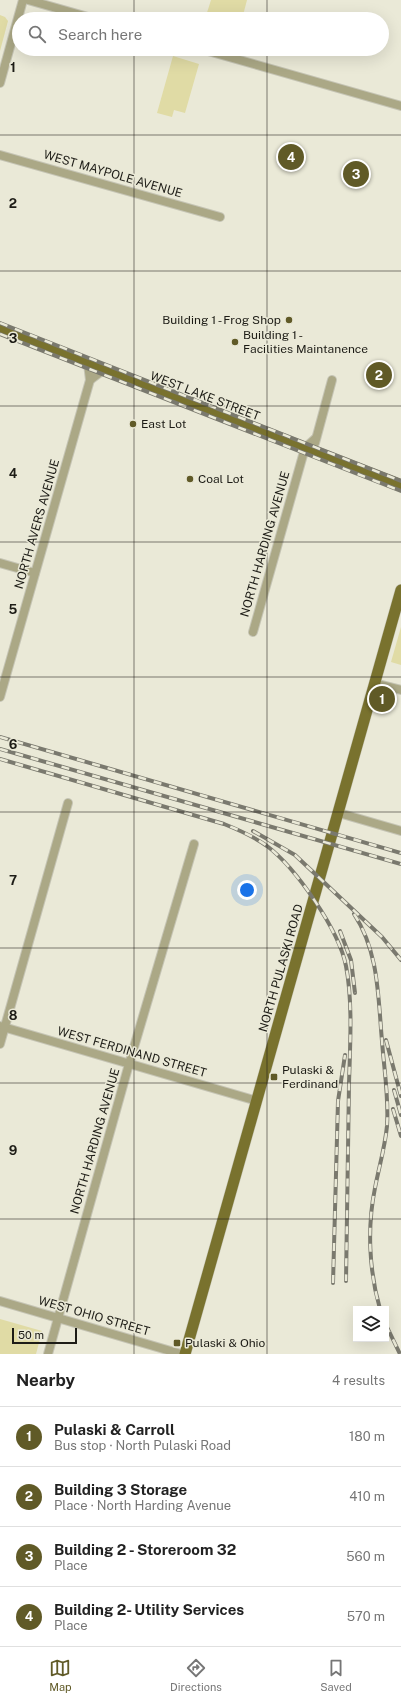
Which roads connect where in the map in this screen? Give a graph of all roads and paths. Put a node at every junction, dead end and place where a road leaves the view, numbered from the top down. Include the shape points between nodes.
1 (24, 0) edge
2 (28, 0) edge
3 (21, 12) edge
4 (70, 12) edge
5 (12, 42) edge
6 (226, 56) edge
7 (0, 83) edge
8 (401, 106) edge
9 (0, 155) edge
10 (220, 217) dead end
11 (0, 329) edge
12 (88, 364) junction
13 (103, 370) junction
14 (90, 380) junction
15 (332, 380) dead end
16 (309, 449) junction
17 (378, 476) junction
18 (401, 486) edge
19 (401, 493) edge
20 (0, 563) edge
21 (36, 574) junction
22 (401, 590) edge
23 (253, 632) dead end
24 (374, 683) junction
25 (401, 690) edge
26 (0, 697) edge
27 (68, 803) dead end
28 (339, 812) junction
29 (401, 831) edge
30 (194, 844) dead end
31 (2, 1027) edge
32 (0, 1044) edge
33 (129, 1064) junction
34 (257, 1101) junction
35 (0, 1302) edge
36 (58, 1318) junction
37 (48, 1354) edge
38 (181, 1354) edge
39 (185, 1354) edge

1 - 3 street
2 - 4 street
5 - 7 street
6 - 8 street
9 - 10 street, WEST MAYPOLE AVENUE
11 - 12 main road, WEST LAKE STREET
12 - 13 main road, WEST LAKE STREET
12 - 14 street, NORTH AVERS AVENUE
13 - 14 street
13 - 16 main road, WEST LAKE STREET
14 - 21 street, NORTH AVERS AVENUE
15 - 16 street via 316,438
16 - 17 main road, WEST LAKE STREET
16 - 23 street, NORTH HARDING AVENUE via 300,462
17 - 18 main road, WEST LAKE STREET
17 - 19 main road via 383,487
20 - 21 street
21 - 26 street, NORTH AVERS AVENUE
22 - 24 main road, NORTH PULASKI ROAD
24 - 25 street
24 - 28 main road, NORTH PULASKI ROAD
27 - 31 street
28 - 29 street
28 - 34 main road, NORTH PULASKI ROAD
30 - 33 street, NORTH HARDING AVENUE
31 - 32 street
31 - 33 street, WEST FERDINAND STREET
33 - 34 street, WEST FERDINAND STREET
33 - 36 street, NORTH HARDING AVENUE
34 - 39 main road, NORTH PULASKI ROAD
35 - 36 street, WEST OHIO STREET
36 - 37 street, NORTH HARDING AVENUE
36 - 38 street, WEST OHIO STREET

